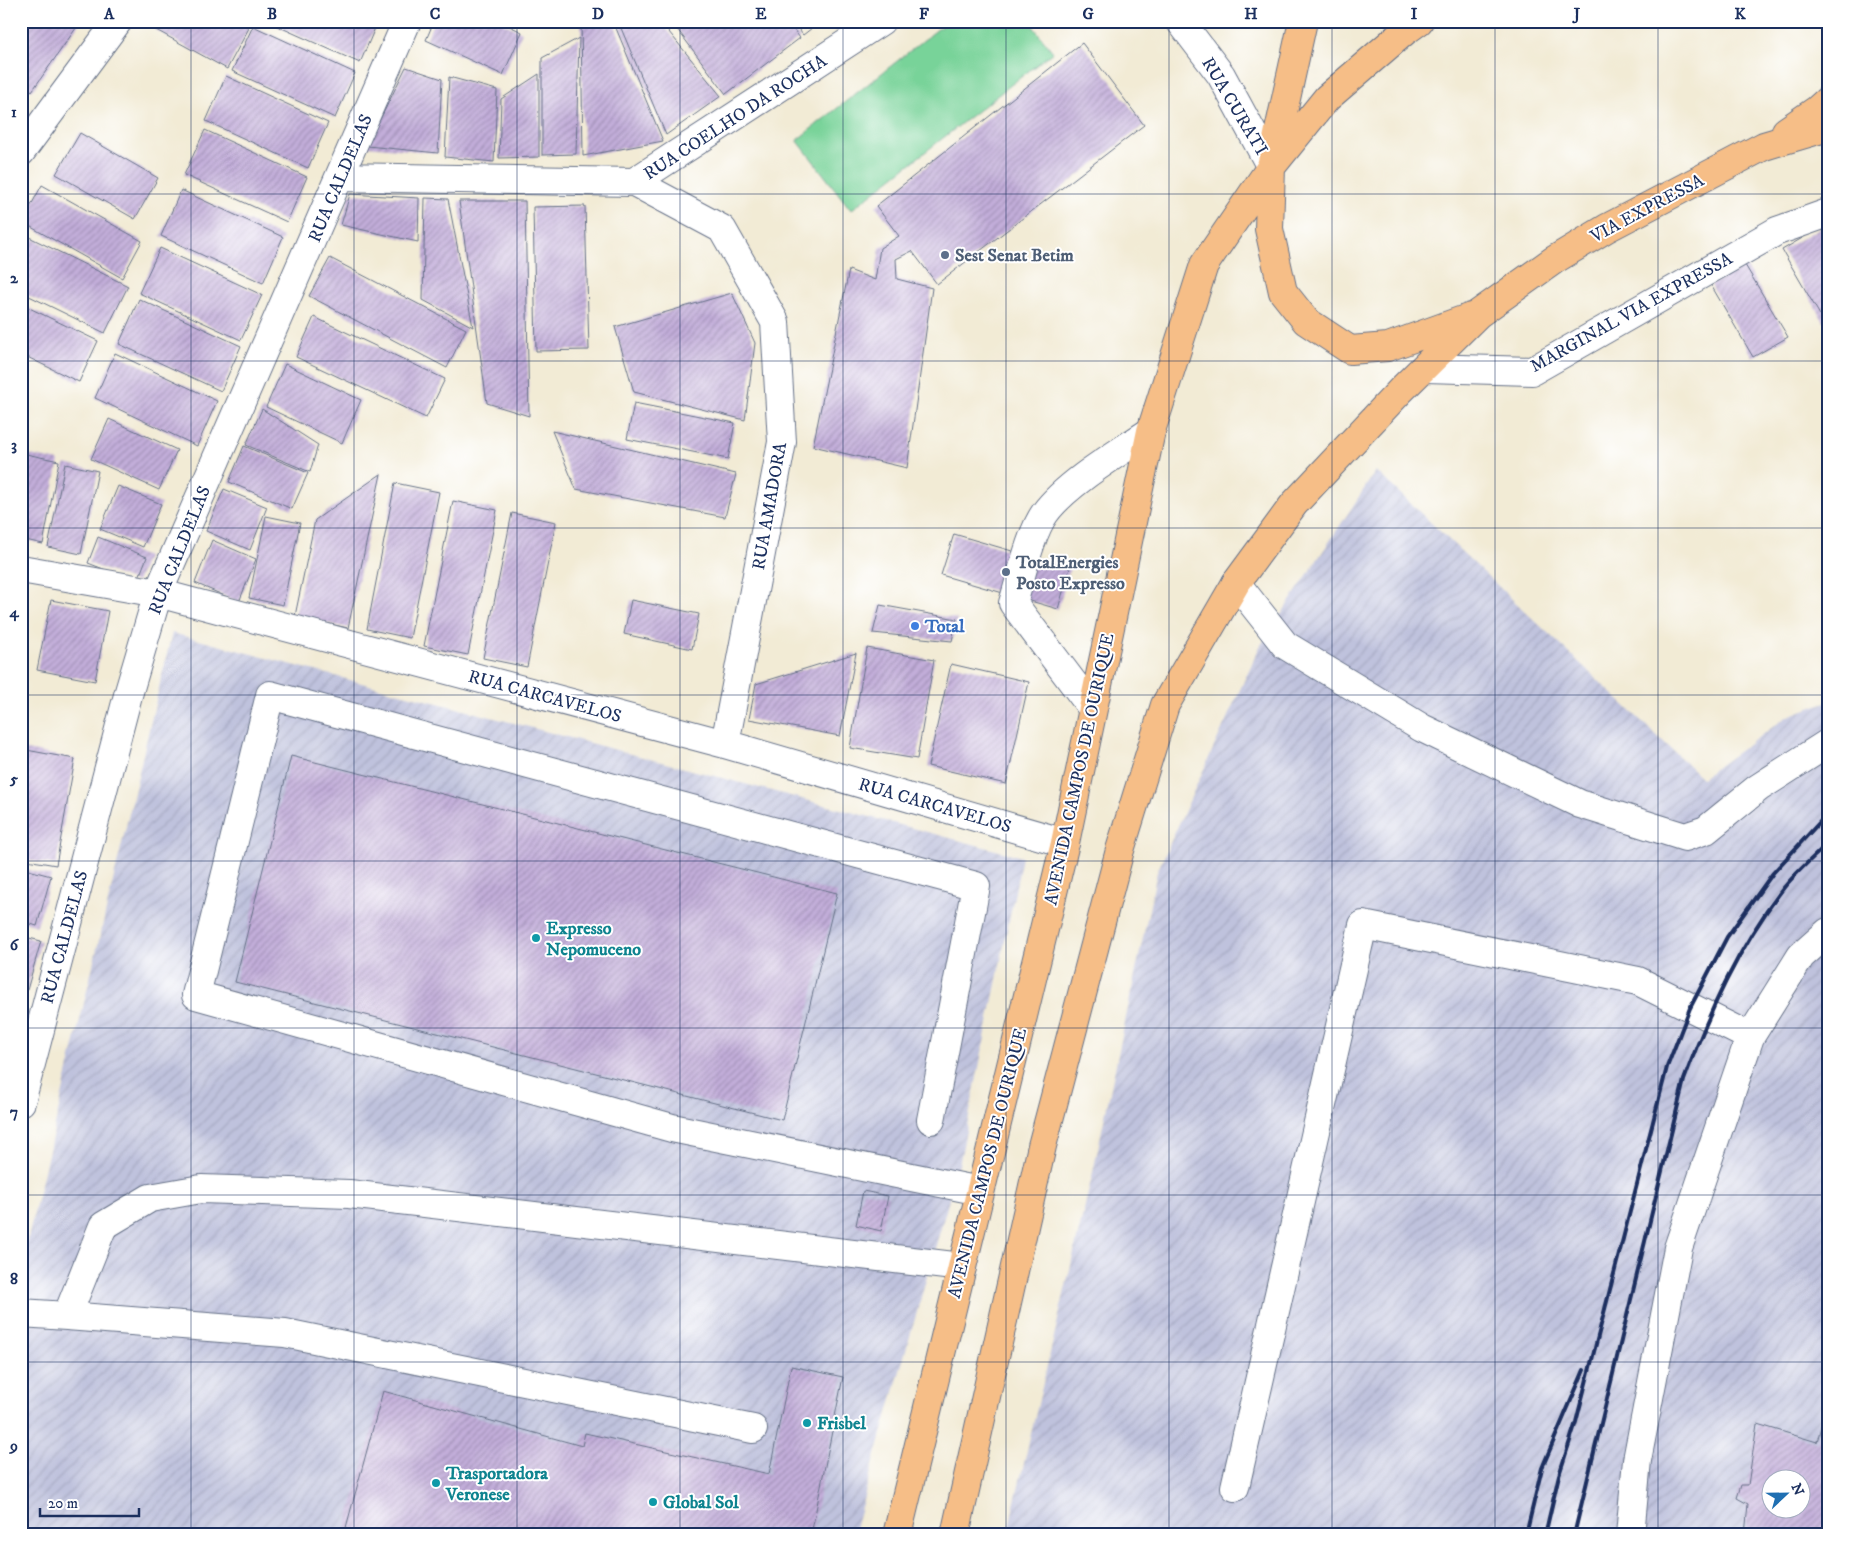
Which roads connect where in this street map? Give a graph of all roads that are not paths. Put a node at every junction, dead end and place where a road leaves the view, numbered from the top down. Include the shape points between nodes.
1 (118, 21) edge
2 (407, 21) edge
3 (881, 21) edge
4 (1180, 21) edge
5 (1303, 21) edge
6 (1419, 21) edge
7 (1828, 100) edge
8 (1828, 127) edge
9 (1764, 146) junction
10 (21, 152) edge
11 (1271, 167) junction
12 (341, 177) junction
13 (634, 182) junction
14 (1828, 213) edge
15 (1478, 314) junction
16 (1425, 368) junction
17 (1150, 431) junction
18 (21, 568) edge
19 (1236, 583) junction
20 (158, 593) junction
21 (1092, 708) junction
22 (1828, 743) edge
23 (725, 744) junction
24 (1064, 843) junction
25 (1828, 932) edge
26 (1750, 1037) junction
27 (21, 1102) edge
28 (932, 1120) dead end
29 (980, 1191) junction
30 (962, 1267) junction
31 (21, 1313) edge
32 (67, 1316) junction
33 (753, 1429) dead end
34 (1235, 1487) dead end
35 (897, 1535) edge
36 (955, 1535) edge
37 (1630, 1535) edge

1 - 10 street
2 - 12 street, RUA CALDELAS
3 - 13 street, RUA COELHO DA ROCHA
4 - 11 street, RUA CURATI via 1221,75
5 - 11 main road, AVENIDA CAMPOS DE OURIQUE
6 - 11 main road via 1328,98
7 - 9 main road
8 - 9 main road, VIA EXPRESSA
9 - 15 main road, VIA EXPRESSA via 1607,228 1554,260
11 - 15 main road via 1269,229 1283,292 1306,321 1350,350 1388,348
11 - 17 main road, AVENIDA CAMPOS DE OURIQUE via 1204,265
12 - 13 street, RUA COELHO DA ROCHA
12 - 20 street, RUA CALDELAS
13 - 23 street, RUA AMADORA via 722,229 775,322 782,442
14 - 16 street, MARGINAL VIA EXPRESSA via 1777,231 1532,371
15 - 16 main road
16 - 19 main road via 1294,504
17 - 21 main road, AVENIDA CAMPOS DE OURIQUE
17 - 21 street via 1077,482 1045,513 1013,603
18 - 20 street, RUA CARCAVELOS
19 - 22 street via 1285,645 1422,728 1580,804 1686,837 1706,830 1758,788
19 - 36 main road via 1165,705 1120,850 1042,1146
20 - 23 street, RUA CARCAVELOS
20 - 27 street, RUA CALDELAS via 128,694
21 - 24 main road, AVENIDA CAMPOS DE OURIQUE
23 - 24 street, RUA CARCAVELOS
24 - 29 main road, AVENIDA CAMPOS DE OURIQUE
25 - 26 street via 1801,956
26 - 34 street via 1638,981 1362,925
26 - 37 street via 1678,1248 1637,1460
28 - 29 street via 976,886 270,695 196,995 672,1128
29 - 30 main road, AVENIDA CAMPOS DE OURIQUE
30 - 32 street via 349,1194 202,1189 150,1198 103,1226
30 - 35 main road, AVENIDA CAMPOS DE OURIQUE
31 - 32 street
32 - 33 street via 285,1333

